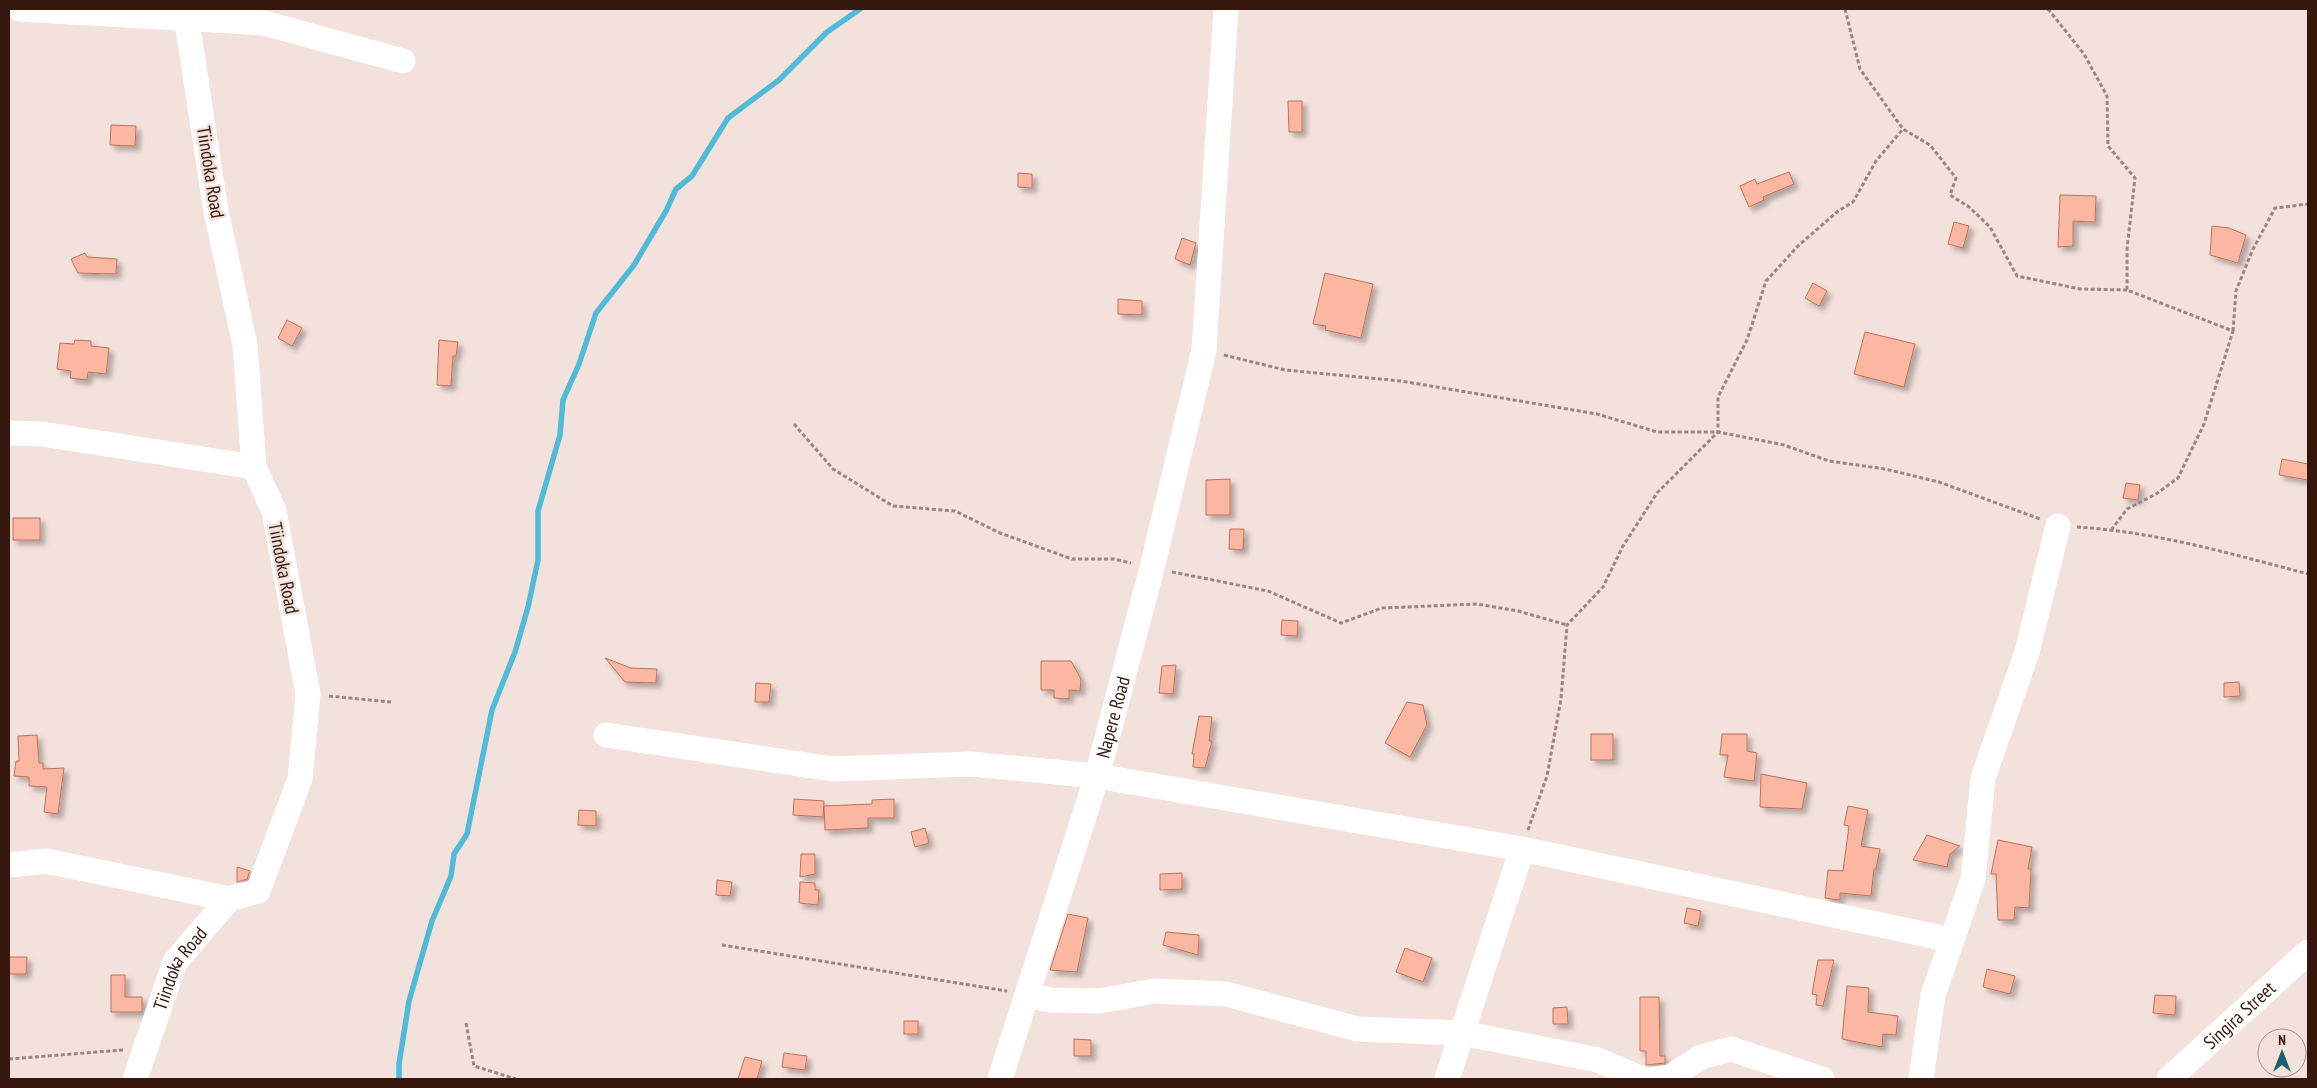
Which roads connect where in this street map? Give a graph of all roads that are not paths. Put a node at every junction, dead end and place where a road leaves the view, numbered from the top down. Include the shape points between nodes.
1 (19, 9) edge
2 (1226, 9) edge
3 (186, 13) edge
4 (403, 61) dead end
5 (9, 434) edge
6 (254, 467) junction
7 (2058, 526) road end
8 (606, 735) dead end
9 (1097, 776) junction
10 (1522, 849) junction
11 (9, 865) edge
12 (229, 899) junction
13 (1952, 940) junction
14 (2308, 952) edge
15 (1027, 995) junction
16 (1462, 1033) junction
17 (135, 1079) edge
18 (1000, 1079) edge
19 (1447, 1079) edge
20 (1642, 1079) edge
21 (1654, 1079) edge
22 (1822, 1079) edge
23 (1921, 1079) edge
24 (2169, 1079) edge

1 - 3 street
2 - 9 street, Napere Road via 1204,350 1152,568
3 - 4 street via 264,23
3 - 6 street, Tiindoka Road via 216,211 245,345
5 - 6 street via 42,434
6 - 12 street, Tiindoka Road via 274,512 308,694 300,779 258,891
7 - 13 street via 2027,652 1983,778 1973,878
8 - 9 street via 833,769 971,764
9 - 10 street
9 - 15 street, Napere Road
10 - 13 street
10 - 16 street
11 - 12 street via 47,861
12 - 17 street, Tiindoka Road via 175,962
13 - 23 street via 1934,995
14 - 24 street, Singira Street
15 - 16 street via 1050,1000 1099,1001 1155,991 1226,994 1358,1029
15 - 18 street, Napere Road
16 - 19 street
16 - 20 street via 1598,1060
21 - 22 street via 1670,1077 1701,1057 1731,1049

